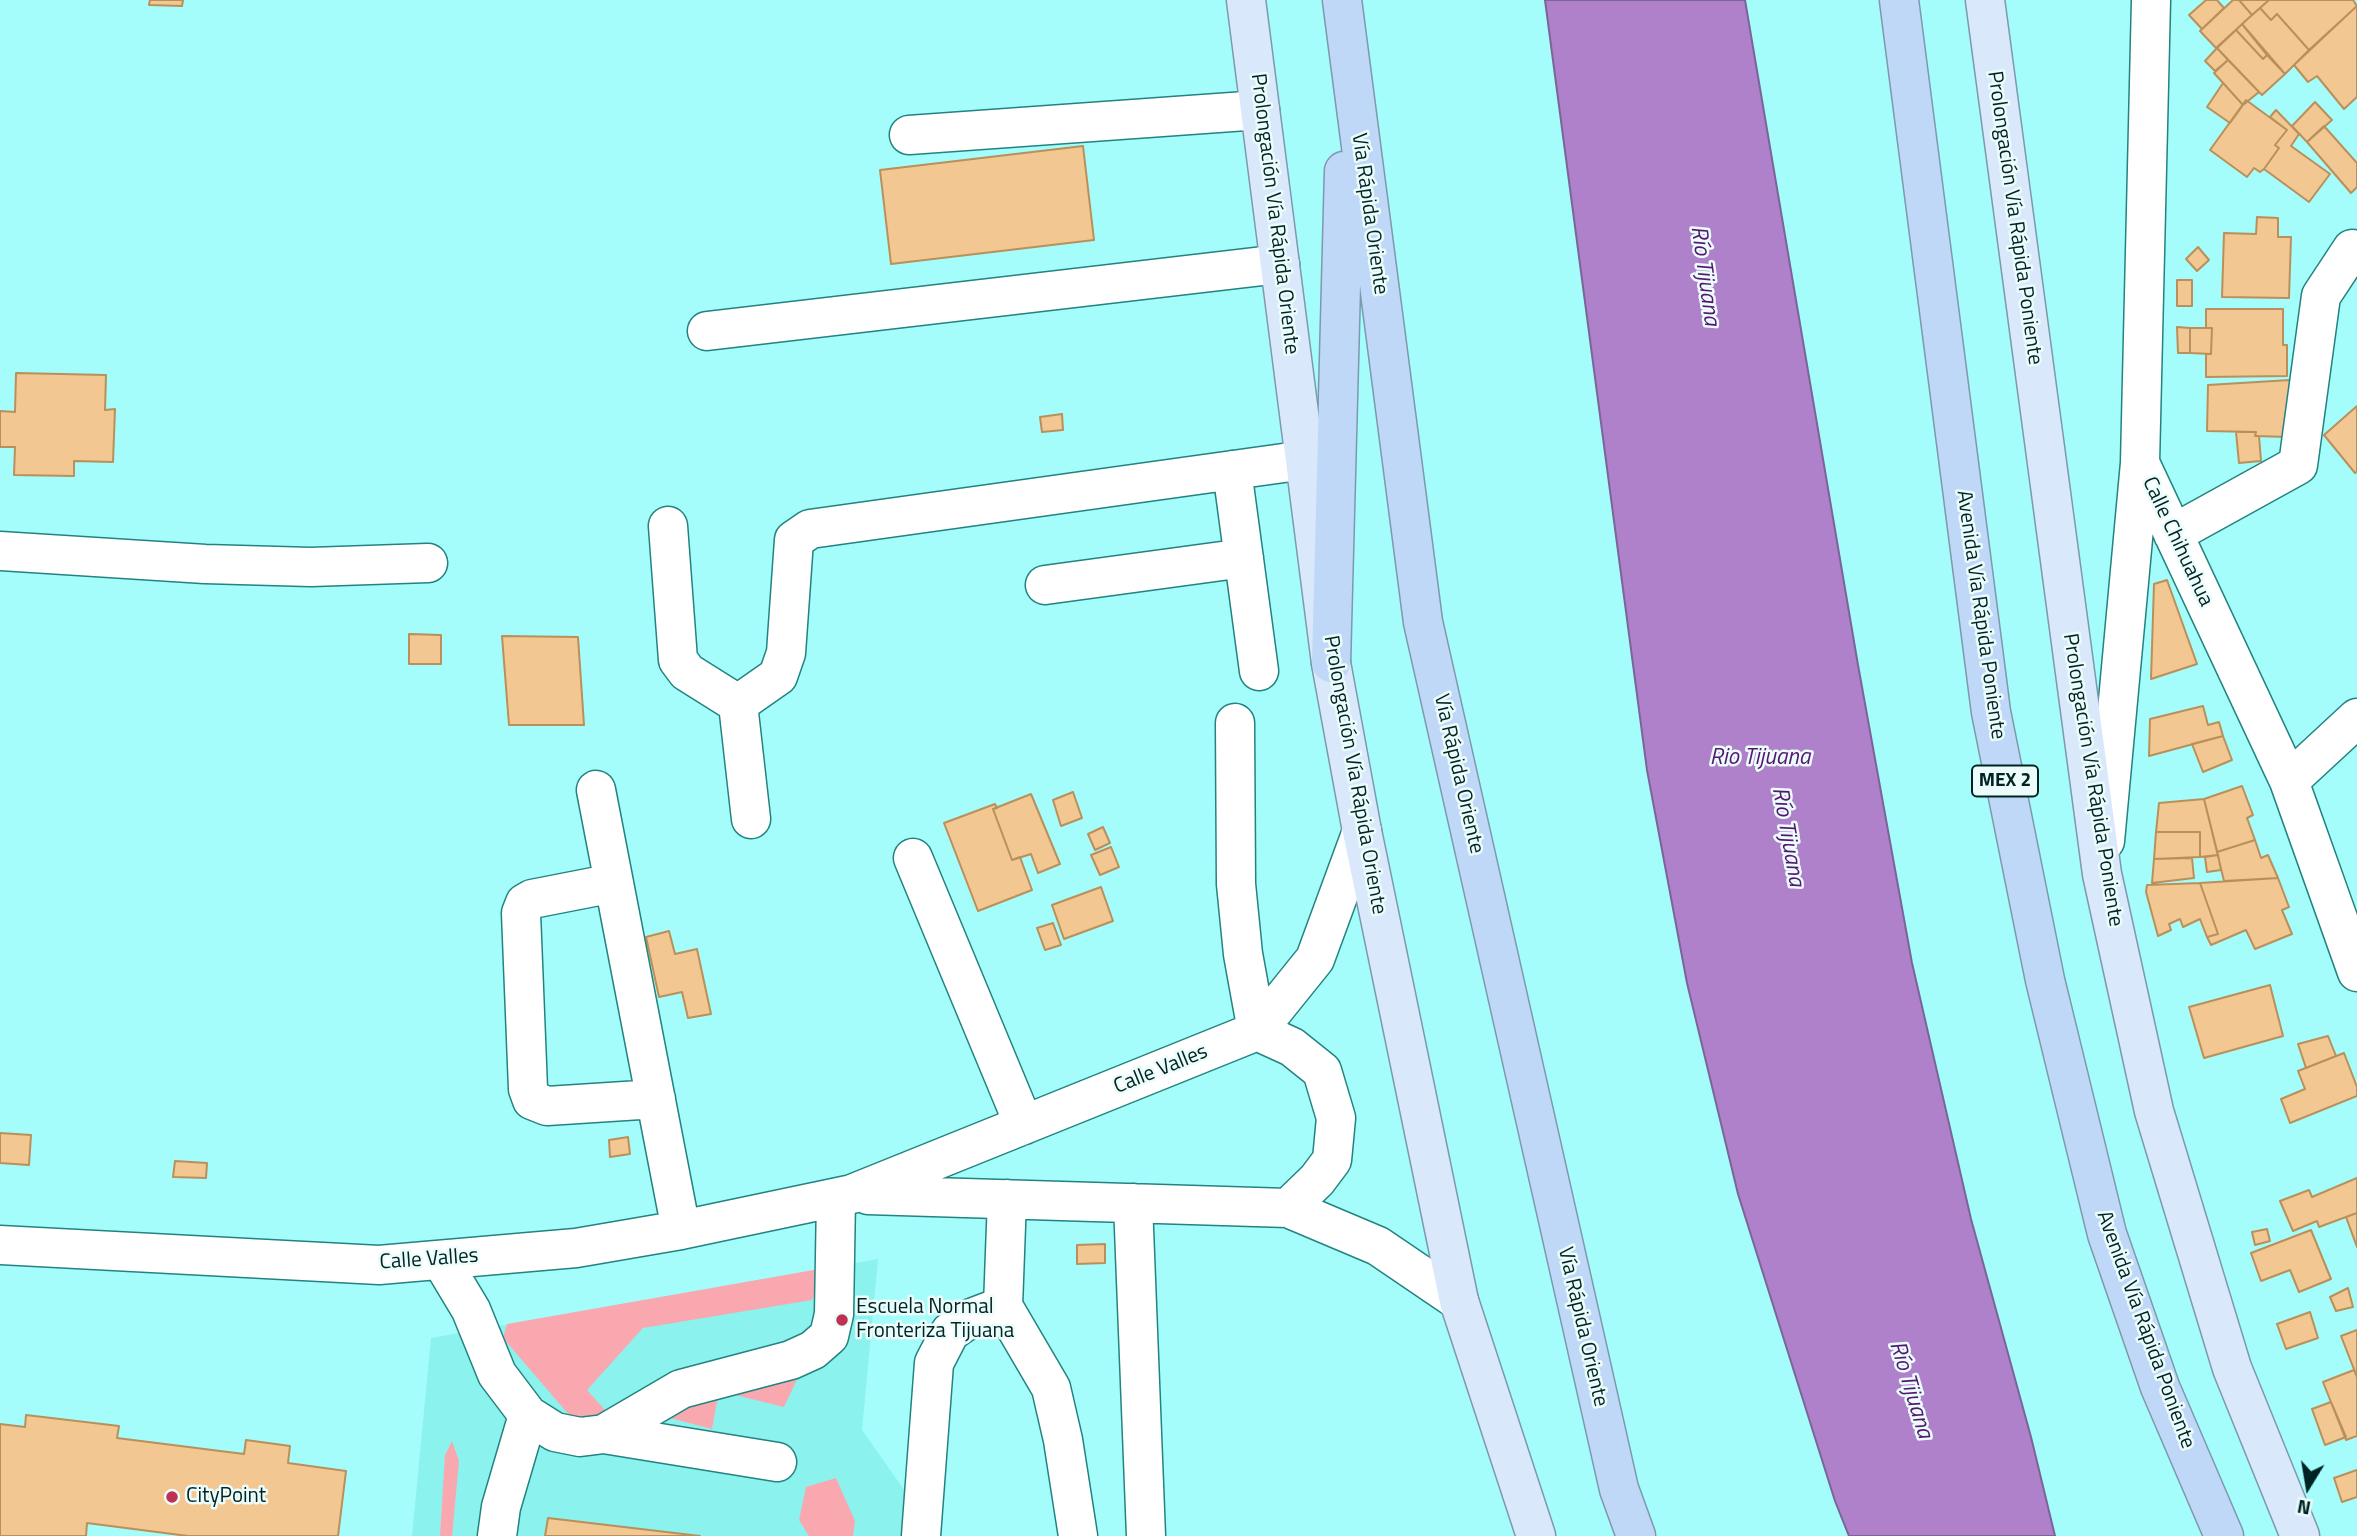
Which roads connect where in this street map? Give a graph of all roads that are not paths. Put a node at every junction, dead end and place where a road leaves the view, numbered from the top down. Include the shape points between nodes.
1 (1246, 0) edge
2 (1342, 0) edge
3 (1899, 0) edge
4 (1985, 0) edge
5 (2151, 0) edge
6 (1348, 53) junction
7 (1260, 110) junction
8 (909, 135) dead end
9 (2352, 248) dead end
10 (1280, 264) junction
11 (708, 331) dead end
12 (1305, 460) junction
13 (2140, 463) junction
14 (1232, 470) junction
15 (668, 526) dead end
16 (2173, 534) junction
17 (0, 551) edge
18 (1244, 558) junction
19 (429, 563) dead end
20 (1045, 586) dead end
21 (1331, 663) junction
22 (1259, 671) dead end
23 (738, 704) junction
24 (2357, 718) edge
25 (1235, 723) dead end
26 (2289, 781) junction
27 (596, 790) dead end
28 (751, 819) dead end
29 (1362, 831) junction
30 (913, 858) dead end
31 (2102, 874) junction
32 (614, 883) junction
33 (2357, 972) edge
34 (1257, 1031) junction
35 (656, 1099) junction
36 (1024, 1125) junction
37 (844, 1197) junction
38 (1007, 1199) junction
39 (1133, 1203) junction
40 (1288, 1208) junction
41 (681, 1230) junction
42 (0, 1245) edge
43 (441, 1260) junction
44 (1459, 1301) junction
45 (1003, 1306) junction
46 (528, 1415) junction
47 (604, 1433) junction
48 (777, 1462) dead end
49 (498, 1536) edge
50 (921, 1536) edge
51 (1078, 1536) edge
52 (1146, 1536) edge
53 (1536, 1536) edge
54 (1636, 1536) edge
55 (2224, 1536) edge
56 (2300, 1536) edge

1 - 7 main road, Prolongación Vía Rápida Oriente
2 - 6 highway, Vía Rápida Oriente
3 - 55 highway, Avenida Vía Rápida Poniente / MEX 2 via 1991,712 2045,980 2107,1234 2161,1387
4 - 31 main road, Prolongación Vía Rápida Poniente
5 - 13 street, Calle Chihuahua
6 - 21 highway
6 - 54 highway, Vía Rápida Oriente via 1423,622 1619,1489
7 - 8 street
7 - 10 main road, Prolongación Vía Rápida Oriente
9 - 16 street via 2320,296 2298,465
10 - 11 street
10 - 12 main road, Prolongación Vía Rápida Oriente
12 - 14 street
12 - 21 main road, Prolongación Vía Rápida Oriente
13 - 16 street, Calle Chihuahua
13 - 31 street
14 - 18 street
14 - 23 street via 810,529 794,540 786,653 778,676
15 - 23 street via 678,660 687,672
16 - 26 street, Calle Chihuahua
17 - 19 street via 311,567
18 - 20 street
18 - 22 street
21 - 29 main road, Prolongación Vía Rápida Oriente
23 - 28 street
24 - 26 street
25 - 34 street via 1236,884
26 - 33 street, Calle Chihuahua
27 - 32 street
29 - 34 street, Calle Valles via 1315,959
29 - 44 main road, Prolongación Vía Rápida Oriente
30 - 36 street
31 - 56 main road, Prolongación Vía Rápida Poniente via 2158,1124 2232,1367
32 - 35 street
32 - 35 street via 525,903 528,1089 532,1100 547,1106
34 - 36 street, Calle Valles
34 - 40 street via 1292,1046 1322,1071 1336,1118 1332,1160
35 - 41 street
36 - 37 street, Calle Valles
37 - 38 street, Calle Valles
37 - 41 street, Calle Valles
37 - 47 street via 829,1336 791,1360 681,1389
38 - 39 street, Calle Valles
38 - 45 street
39 - 40 street, Calle Valles
39 - 52 street
40 - 44 street, Calle Valles via 1378,1246
41 - 43 street, Calle Valles via 576,1248
42 - 43 street, Calle Valles via 379,1265
43 - 46 street via 471,1310 497,1374
44 - 53 main road, Prolongación Vía Rápida Oriente
45 - 50 street via 950,1332 934,1363
45 - 51 street via 1051,1388
46 - 47 street via 555,1432 580,1437
46 - 49 street via 500,1507
47 - 48 street

